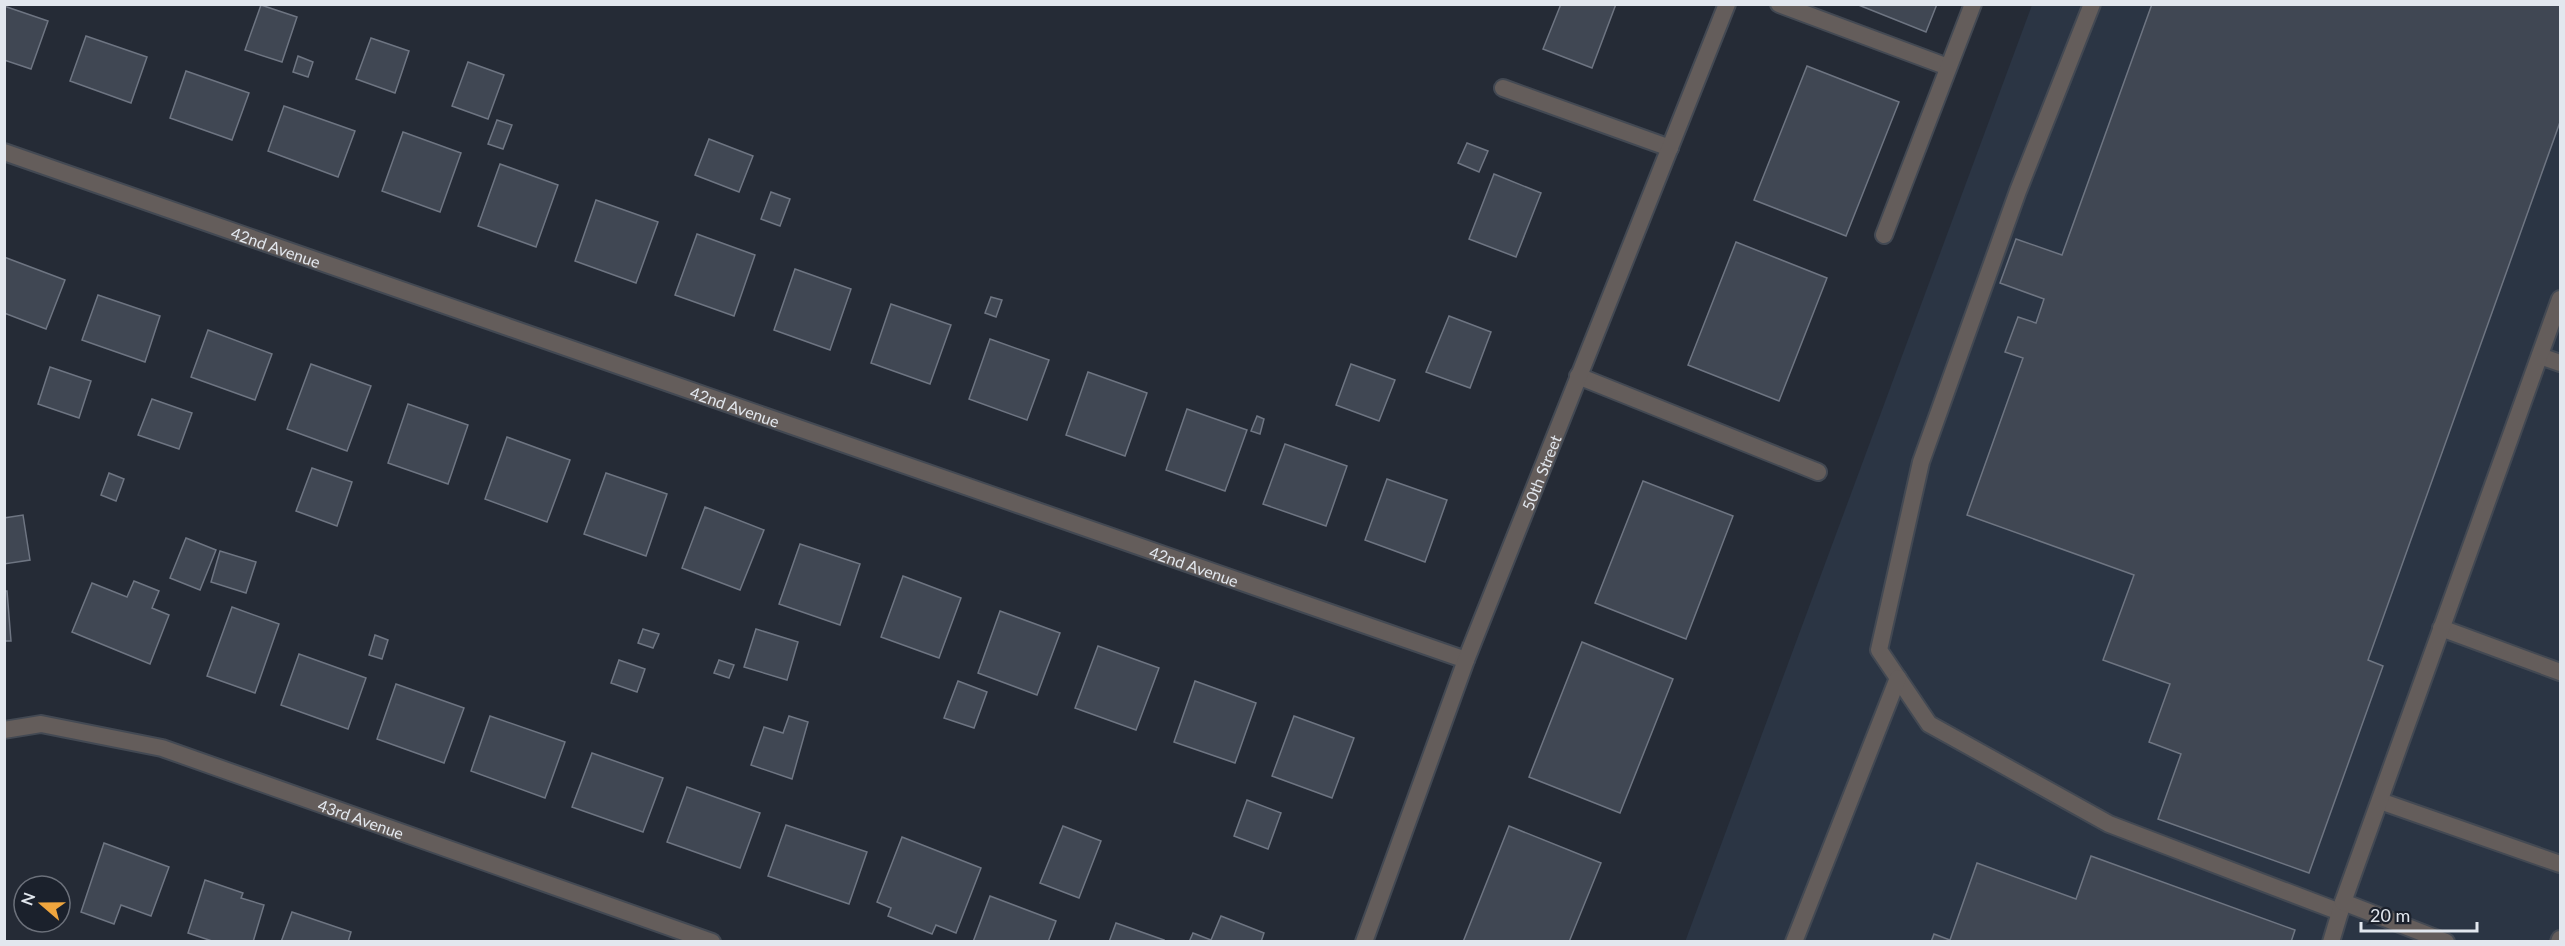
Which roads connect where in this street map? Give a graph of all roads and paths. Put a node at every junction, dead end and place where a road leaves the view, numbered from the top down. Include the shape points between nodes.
1 (1727, 4) edge
2 (1779, 4) edge
3 (1972, 4) edge
4 (2092, 4) edge
5 (1948, 67) junction
6 (1503, 88) dead end
7 (1670, 148) junction
8 (4, 152) edge
9 (1884, 235) dead end
10 (2560, 299) edge
11 (2540, 356) junction
12 (2560, 363) edge
13 (1578, 376) junction
14 (1818, 472) dead end
15 (2442, 628) junction
16 (1466, 660) junction
17 (2560, 672) edge
18 (1898, 678) junction
19 (4, 730) edge
20 (2380, 801) junction
21 (2560, 864) edge
22 (2341, 907) junction
23 (712, 942) edge
24 (1364, 942) edge
25 (1794, 942) edge
26 (2331, 942) edge
27 (2446, 942) edge

1 - 7 street, 50th Street
2 - 5 street
3 - 5 street
4 - 18 street via 2018,191 1921,462 1879,650
5 - 9 street
6 - 7 street
7 - 13 street, 50th Street
8 - 16 street, 42nd Avenue
10 - 11 street
11 - 12 street
11 - 15 street
13 - 14 street
13 - 16 street, 50th Street
15 - 17 street
15 - 20 street
16 - 24 street, 50th Street
18 - 22 street via 1929,724 2109,824
18 - 25 street
19 - 23 street, 43rd Avenue via 41,724 162,748
20 - 21 street
20 - 22 street
22 - 26 street
22 - 27 street

